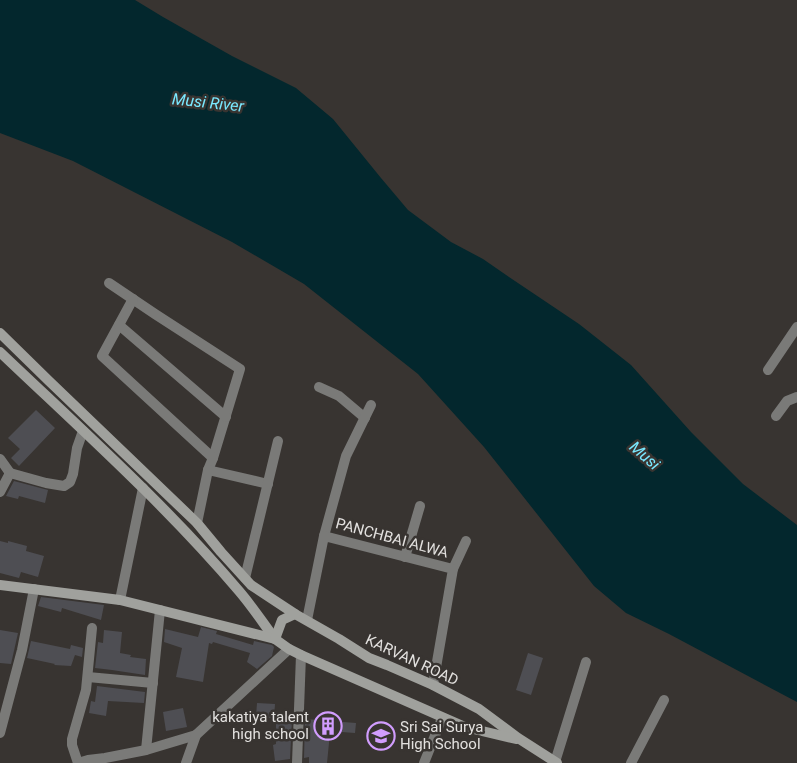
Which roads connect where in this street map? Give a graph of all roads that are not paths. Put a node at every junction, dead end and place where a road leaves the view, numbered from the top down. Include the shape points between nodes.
1 (109, 283) dead end
2 (133, 299) junction
3 (119, 325) junction
4 (797, 327) edge
5 (0, 333) edge
6 (0, 352) edge
7 (768, 370) dead end
8 (319, 387) dead end
9 (797, 397) edge
10 (371, 405) dead end
11 (776, 416) dead end
12 (226, 417) junction
13 (365, 418) junction
14 (83, 431) junction
15 (278, 442) dead end
16 (213, 458) junction
17 (0, 459) edge
18 (208, 470) junction
19 (10, 473) junction
20 (268, 484) junction
21 (144, 488) junction
22 (0, 492) edge
23 (420, 506) dead end
24 (197, 523) junction
25 (324, 536) junction
26 (466, 542) dead end
27 (405, 557) junction
28 (453, 570) junction
29 (245, 578) junction
30 (0, 585) edge
31 (34, 589) junction
32 (120, 600) junction
33 (160, 610) junction
34 (295, 614) junction
35 (307, 620) junction
36 (92, 628) dead end
37 (275, 639) junction
38 (290, 649) junction
39 (302, 655) junction
40 (586, 662) dead end
41 (88, 677) junction
42 (153, 683) junction
43 (433, 685) junction
44 (664, 700) dead end
45 (442, 718) junction
46 (0, 733) edge
47 (196, 736) junction
48 (518, 738) junction
49 (146, 750) junction
50 (556, 762) edge
51 (78, 763) edge
52 (186, 763) edge
53 (297, 763) edge
54 (424, 763) edge
55 (631, 763) edge

1 - 2 street
2 - 3 street
2 - 12 street via 240,369
3 - 12 street
3 - 16 street via 102,356
4 - 7 street
5 - 24 street, KARVAN ROAD
6 - 14 street
8 - 13 street via 339,396
9 - 11 street via 787,401
10 - 13 street
12 - 16 street
13 - 25 street via 346,456
14 - 19 street via 73,474 64,486
14 - 21 street
15 - 20 street
16 - 18 street
17 - 19 street
18 - 20 street
18 - 24 street
19 - 22 street
20 - 29 street
21 - 32 street
21 - 37 street via 234,585
23 - 27 street
24 - 29 street, KARVAN ROAD
25 - 27 street, PANCHBAI ALWA
25 - 35 street, PANCHBAI ALWA
26 - 28 street
27 - 28 street, PANCHBAI ALWA
28 - 43 street, PANCHBAI ALWA
29 - 34 street, KARVAN ROAD
30 - 31 street, KARVAN ROAD
31 - 32 street, KARVAN ROAD
31 - 46 street
32 - 33 street, KARVAN ROAD
33 - 37 street, KARVAN ROAD
33 - 42 street
34 - 35 street, KARVAN ROAD
34 - 37 street via 282,620
35 - 43 street, KARVAN ROAD via 369,658
36 - 41 street
37 - 38 street, KARVAN ROAD
38 - 39 street, KARVAN ROAD
38 - 47 street
39 - 45 street, KARVAN ROAD
39 - 53 street
40 - 50 street
41 - 42 street
41 - 51 street via 72,739
42 - 49 street
43 - 48 street, KARVAN ROAD via 479,709
44 - 55 street
45 - 48 street, KARVAN ROAD via 465,727
45 - 54 street
47 - 49 street
47 - 52 street
48 - 50 street, KARVAN ROAD
49 - 51 street

